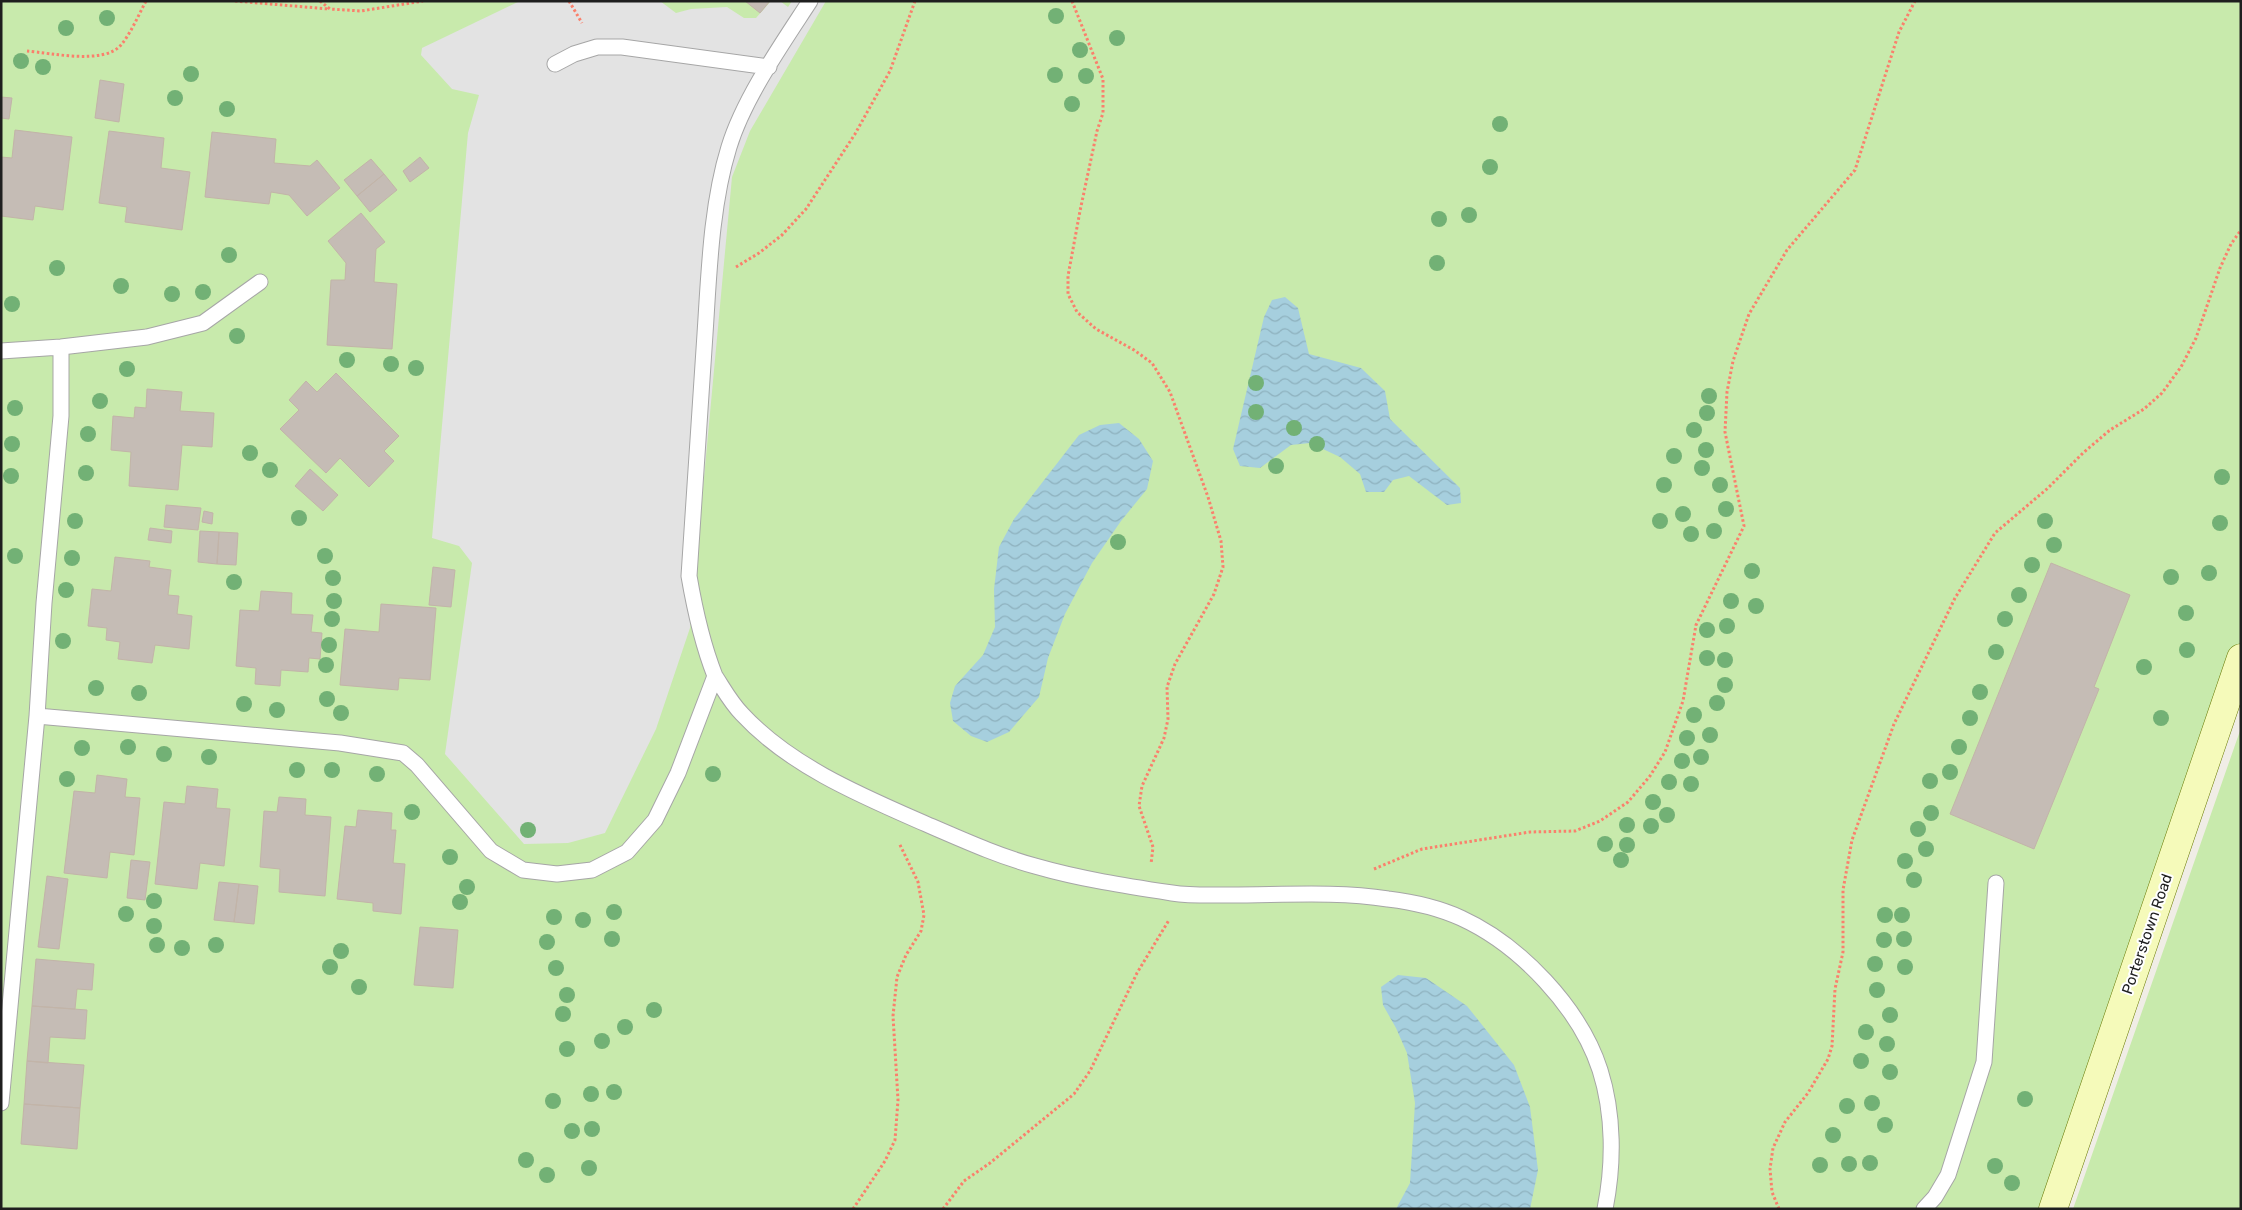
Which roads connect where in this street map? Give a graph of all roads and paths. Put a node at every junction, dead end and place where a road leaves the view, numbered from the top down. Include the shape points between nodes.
1 (146, 1) edge
2 (235, 1) edge
3 (320, 1) edge
4 (423, 1) edge
5 (810, 1) edge
6 (915, 1) edge
7 (1072, 1) edge
8 (1915, 1) edge
9 (330, 9) junction
10 (27, 51) dead end
11 (555, 64) dead end
12 (769, 67) junction
13 (2241, 230) edge
14 (709, 279) junction
15 (260, 282) dead end
16 (61, 347) junction
17 (1, 351) edge
18 (2241, 658) edge
19 (715, 676) junction
20 (37, 716) junction
21 (876, 802) junction
22 (1372, 870) dead end
23 (1996, 883) dead end
24 (1146, 889) junction
25 (1196, 895) junction
26 (1, 1102) edge
27 (853, 1209) edge
28 (943, 1209) edge
29 (1606, 1209) edge
30 (1779, 1209) edge
31 (1924, 1209) edge
32 (2053, 1209) edge

1 - 10 path via 120,46 109,54 86,57
2 - 9 path
3 - 9 path
4 - 9 path via 361,11
5 - 12 lane
6 - 14 path via 890,71 855,134 806,208 782,235 759,253
7 - 24 path via 1103,79 1103,113 1068,276 1068,294 1077,312 1096,329 1152,364 1170,392 1221,540 1223,567 1214,594 1175,664 1167,687 1168,718 1164,738 1142,786 1139,806 1154,847
8 - 22 path via 1899,32 1855,170 1787,250 1749,314 1733,360 1725,432 1744,526 1696,625 1683,701 1665,752 1628,802 1600,821 1575,831 1530,832 1422,849
11 - 12 lane via 597,47
12 - 14 lane via 730,145 720,182
13 - 30 path via 2220,268 2196,338 2181,366 2162,393 2144,409 2110,430 1995,532 1954,598 1894,724 1852,840 1843,890 1843,952 1835,989 1832,1046 1828,1059 1808,1093 1785,1122 1773,1148 1770,1169 1772,1192
14 - 19 lane via 690,576 696,620
15 - 16 lane via 203,323 147,337
16 - 17 lane
16 - 20 lane via 61,416
18 - 32 street, Porterstown Road
19 - 20 lane via 678,773 655,820 627,852 592,870 557,874 523,870 491,851 403,752 340,743
19 - 21 lane via 740,713 768,739 853,792
20 - 26 lane
21 - 24 lane via 1033,866
21 - 27 path via 918,882 924,915 921,931 897,977 893,1016 898,1100 895,1140 885,1162
23 - 31 lane via 1984,1062 1948,1175 1936,1197
24 - 25 lane
25 - 28 path via 1166,923 1137,973 1090,1070 1074,1094 964,1181
25 - 29 lane via 1357,895 1390,899 1422,904 1461,918 1497,938 1547,982 1584,1035 1600,1070 1611,1143 1611,1179

